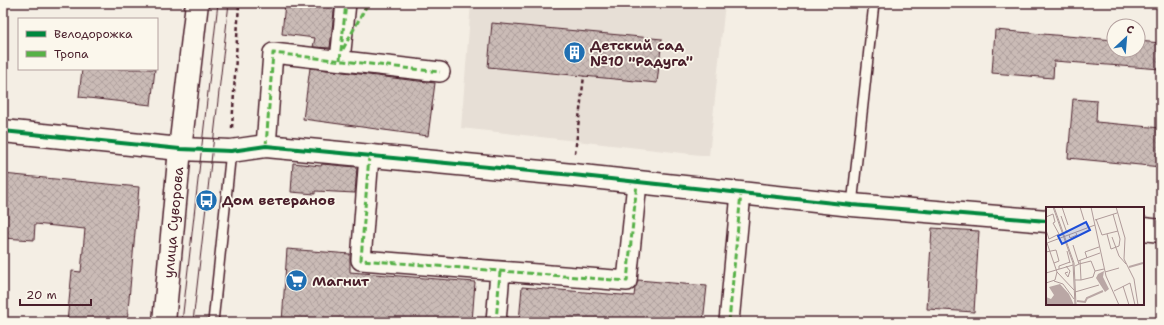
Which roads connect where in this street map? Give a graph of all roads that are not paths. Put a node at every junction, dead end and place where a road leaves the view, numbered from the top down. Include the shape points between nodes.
1 (197, 3) edge
2 (346, 3) edge
3 (874, 3) edge
4 (340, 60) junction
5 (440, 72) dead end
6 (3, 131) edge
7 (266, 146) junction
8 (180, 148) junction
9 (230, 151) junction
10 (369, 156) junction
11 (637, 183) junction
12 (741, 193) junction
13 (852, 205) junction
14 (1046, 221) edge
15 (1144, 229) edge
16 (1161, 230) edge
17 (500, 272) junction
18 (164, 322) edge
19 (213, 322) edge
20 (496, 322) edge
21 (729, 322) edge

1 - 8 street, улица Суворова
2 - 4 street
3 - 13 lane
4 - 5 street
4 - 7 street via 273,53
6 - 8 street
7 - 9 street
7 - 10 street
8 - 9 street
8 - 18 street, улица Суворова
9 - 19 lane
10 - 11 street
10 - 17 street via 361,260
11 - 12 street
11 - 17 street via 627,281
12 - 13 street
12 - 21 street
13 - 14 street
15 - 16 street
17 - 20 street

